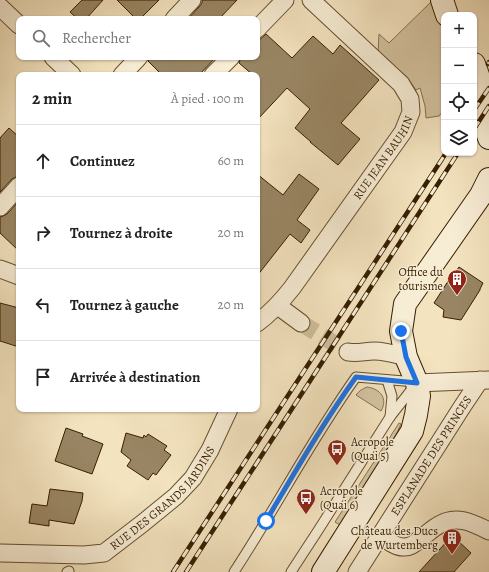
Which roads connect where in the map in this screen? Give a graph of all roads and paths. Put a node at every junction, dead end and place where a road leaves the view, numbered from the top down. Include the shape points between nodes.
1 (192, 0) edge
2 (285, 0) edge
3 (311, 0) edge
4 (442, 0) edge
5 (453, 0) edge
6 (0, 7) edge
7 (446, 12) edge
8 (457, 12) edge
9 (177, 16) edge
10 (16, 22) edge
11 (260, 26) edge
12 (56, 60) edge
13 (136, 60) edge
14 (228, 60) edge
15 (69, 72) edge
16 (125, 72) edge
17 (216, 72) edge
18 (477, 72) edge
19 (477, 103) edge
20 (489, 106) edge
21 (488, 135) edge
22 (489, 138) edge
23 (16, 189) edge
24 (486, 189) edge
25 (0, 207) edge
26 (0, 269) edge
27 (16, 275) edge
28 (278, 306) junction
29 (260, 321) edge
30 (301, 323) tunnel mouth
31 (348, 352) tunnel mouth
32 (406, 357) junction
33 (387, 380) junction
34 (485, 380) edge
35 (417, 383) junction
36 (228, 412) edge
37 (390, 417) junction
38 (482, 527) edge
39 (380, 535) junction
40 (0, 553) edge
41 (234, 572) edge
42 (291, 572) edge
43 (323, 572) edge
44 (357, 572) edge

1 - 9 street
2 - 11 street
3 - 28 street, RUE JEAN BAUHIN via 401,84 410,99 412,112 403,132
4 - 7 main road
5 - 8 main road
6 - 10 street
12 - 15 street
13 - 16 street
14 - 17 street
18 - 20 main road
19 - 21 main road
21 - 22 main road
23 - 25 street
24 - 32 main road via 405,304 401,331
26 - 27 street
28 - 29 street, RUE JEAN BAUHIN
28 - 30 street
31 - 32 street via 386,352
32 - 35 main road
33 - 35 lane
33 - 37 lane via 392,396
33 - 41 lane via 356,377
34 - 35 street
34 - 39 street, ESPLANADE DES PRINCES via 462,407
35 - 37 lane
35 - 43 main road via 419,396 412,431
36 - 40 street, RUE DES GRANDS JARDINS via 210,450 193,478 176,496 104,553
37 - 42 lane
38 - 39 street via 462,519 448,520 412,545 405,547 396,546
39 - 44 street, ESPLANADE DES PRINCES

